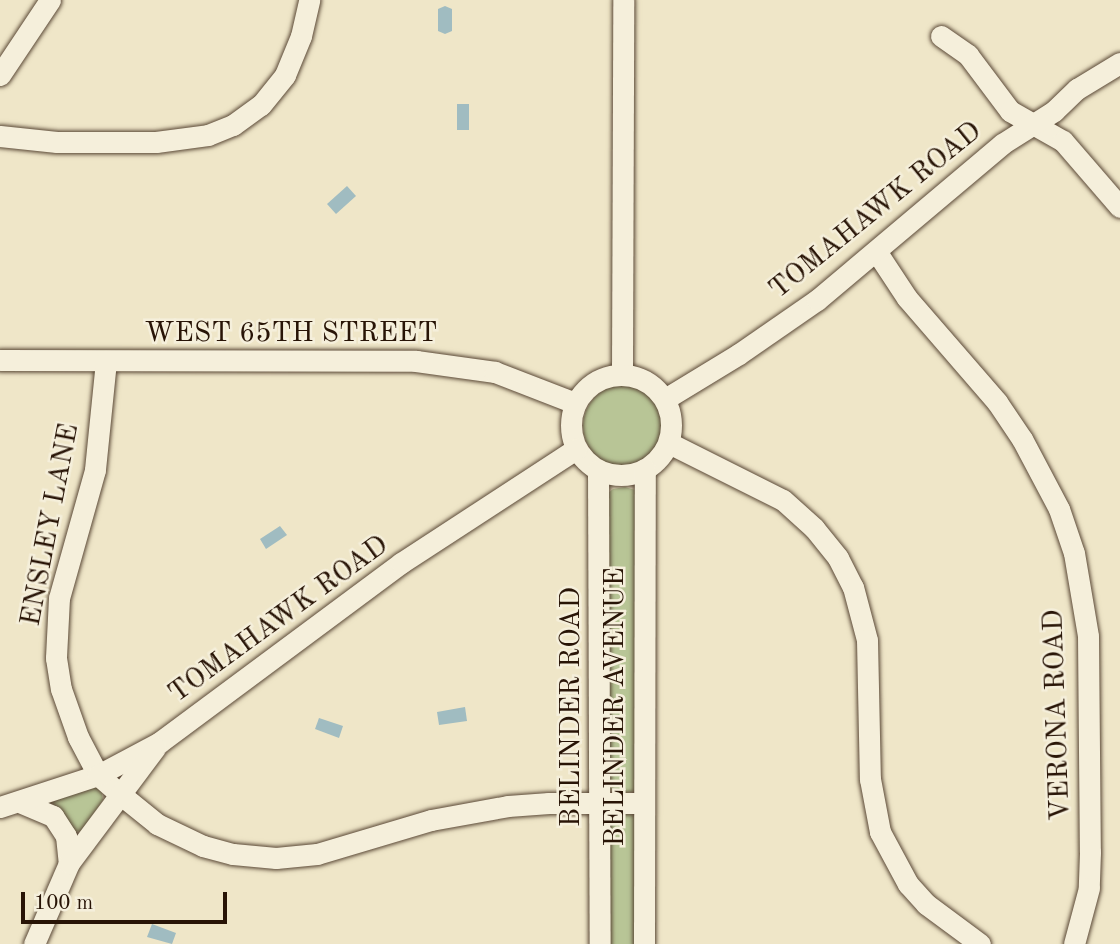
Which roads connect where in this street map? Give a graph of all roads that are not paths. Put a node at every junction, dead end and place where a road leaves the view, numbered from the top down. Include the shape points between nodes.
1 (50, 0) edge
2 (309, 0) edge
3 (623, 0) edge
4 (941, 36) dead end
5 (1120, 63) edge
6 (0, 75) edge
7 (1034, 125) junction
8 (0, 136) edge
9 (1120, 207) edge
10 (876, 251) junction
11 (0, 360) edge
12 (106, 361) junction
13 (622, 374) junction
14 (665, 399) junction
15 (575, 403) junction
16 (668, 443) junction
17 (576, 449) junction
18 (645, 469) junction
19 (598, 470) junction
20 (160, 742) junction
21 (98, 775) junction
22 (120, 794) junction
23 (601, 802) junction
24 (22, 803) junction
25 (644, 803) junction
26 (0, 807) edge
27 (69, 863) junction
28 (34, 944) edge
29 (600, 944) edge
30 (644, 944) edge
31 (981, 944) edge
32 (1074, 944) edge

1 - 6 street
2 - 8 street via 285,75 261,105 233,125 195,137 156,142 57,142
3 - 13 street
4 - 7 street via 968,55 1010,111
5 - 7 street, TOMAHAWK ROAD via 1077,89
7 - 9 street via 1062,141
7 - 10 street, TOMAHAWK ROAD via 1002,144
10 - 14 street, TOMAHAWK ROAD via 774,331
10 - 32 street, VERONA ROAD via 907,298 1023,439 1059,509 1074,552 1088,636 1090,852 1089,888
11 - 12 street, WEST 65TH STREET
12 - 15 street, WEST 65TH STREET via 451,363 526,382
12 - 21 street, ENSLEY LANE via 95,470 59,598 55,632 61,689 70,721
13 - 14 street via 639,377
13 - 15 street via 594,382
14 - 16 street via 671,421
15 - 17 street via 570,418
16 - 18 street via 655,463
16 - 31 street via 783,500 838,558 853,587 867,640 870,779 880,832 890,856 917,894
17 - 19 street
17 - 20 street, TOMAHAWK ROAD via 401,563
18 - 19 street via 630,475
18 - 25 street, BELINDER AVENUE
19 - 23 street, BELINDER ROAD
20 - 21 street, TOMAHAWK ROAD
20 - 22 street
21 - 22 street
21 - 24 street, TOMAHAWK ROAD
22 - 23 street via 157,824 203,846 276,858 317,854 460,814
22 - 27 street
23 - 25 street
23 - 29 street, BELINDER ROAD
24 - 26 street, TOMAHAWK ROAD
24 - 27 street via 53,816 66,836
25 - 30 street, BELINDER AVENUE
27 - 28 street

